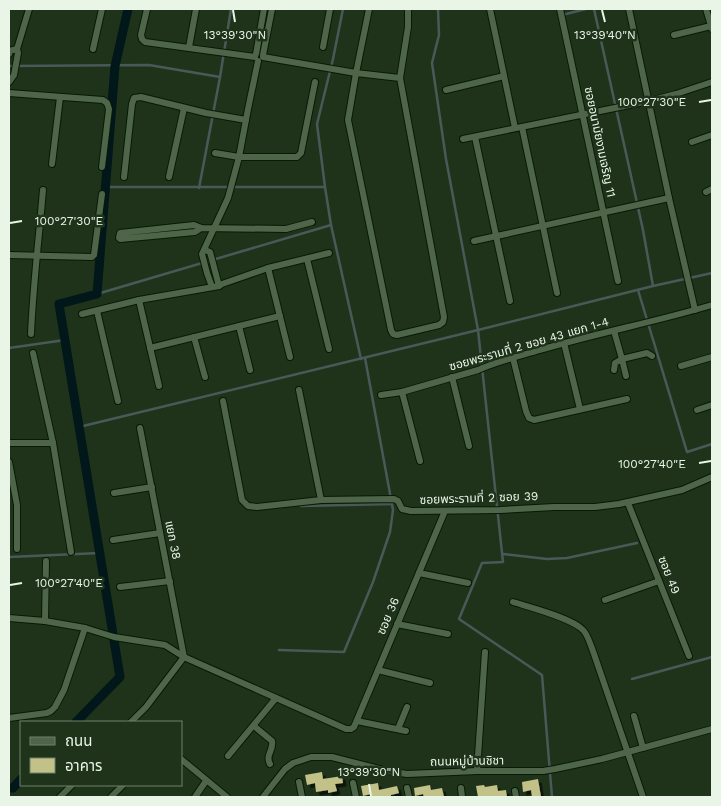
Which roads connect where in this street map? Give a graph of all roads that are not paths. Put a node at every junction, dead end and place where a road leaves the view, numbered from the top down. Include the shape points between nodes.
1 (29, 9) edge
2 (102, 9) edge
3 (147, 9) edge
4 (196, 9) edge
5 (264, 9) edge
6 (272, 9) edge
7 (330, 9) edge
8 (369, 9) edge
9 (408, 9) edge
10 (490, 9) edge
11 (560, 9) edge
12 (629, 9) edge
13 (706, 9) edge
14 (712, 28) edge
15 (674, 35) dead end
16 (189, 47) junction
17 (323, 47) dead end
18 (17, 49) junction
19 (94, 49) dead end
20 (9, 54) edge
21 (259, 57) junction
22 (356, 73) junction
23 (504, 76) junction
24 (400, 78) junction
25 (9, 82) edge
26 (315, 82) dead end
27 (712, 82) edge
28 (446, 90) dead end
29 (9, 93) edge
30 (60, 97) junction
31 (649, 101) junction
32 (184, 108) junction
33 (583, 114) junction
34 (246, 120) junction
35 (522, 127) junction
36 (514, 128) junction
37 (712, 135) edge
38 (475, 137) junction
39 (463, 139) dead end
40 (692, 142) dead end
41 (215, 153) dead end
42 (239, 157) junction
43 (52, 164) dead end
44 (102, 167) dead end
45 (124, 177) dead end
46 (169, 177) dead end
47 (43, 190) dead end
48 (102, 194) dead end
49 (669, 198) junction
50 (604, 213) junction
51 (312, 222) dead end
52 (543, 226) junction
53 (201, 228) junction
54 (216, 228) junction
55 (496, 236) junction
56 (474, 240) dead end
57 (206, 252) junction
58 (329, 253) dead end
59 (9, 255) edge
60 (38, 255) junction
61 (307, 259) junction
62 (268, 268) junction
63 (618, 281) dead end
64 (216, 287) junction
65 (557, 293) dead end
66 (138, 300) junction
67 (510, 301) dead end
68 (712, 305) edge
69 (695, 310) junction
70 (96, 311) junction
71 (82, 314) dead end
72 (280, 316) junction
73 (239, 326) junction
74 (614, 331) junction
75 (31, 334) dead end
76 (194, 337) junction
77 (564, 343) junction
78 (150, 348) junction
79 (329, 348) dead end
80 (33, 353) dead end
81 (652, 356) dead end
82 (290, 357) dead end
83 (712, 357) edge
84 (513, 358) junction
85 (622, 359) junction
86 (681, 366) dead end
87 (250, 370) dead end
88 (614, 370) dead end
89 (626, 376) dead end
90 (206, 377) dead end
91 (452, 377) junction
92 (159, 386) dead end
93 (299, 390) dead end
94 (402, 392) junction
95 (380, 395) dead end
96 (627, 399) dead end
97 (118, 401) dead end
98 (223, 401) dead end
99 (712, 405) edge
100 (580, 409) junction
101 (697, 410) dead end
102 (140, 428) dead end
103 (9, 443) edge
104 (53, 443) junction
105 (469, 446) dead end
106 (420, 461) dead end
107 (9, 462) edge
108 (712, 478) edge
109 (152, 487) junction
110 (114, 493) dead end
111 (321, 500) junction
112 (628, 503) junction
113 (9, 505) edge
114 (17, 505) junction
115 (444, 511) junction
116 (160, 533) junction
117 (113, 540) dead end
118 (17, 549) dead end
119 (72, 552) dead end
120 (46, 561) dead end
121 (418, 573) junction
122 (170, 581) junction
123 (659, 581) junction
124 (468, 583) dead end
125 (120, 587) dead end
126 (605, 600) dead end
127 (513, 602) dead end
128 (9, 618) edge
129 (45, 621) junction
130 (397, 624) junction
131 (85, 628) junction
132 (448, 634) dead end
133 (485, 652) dead end
134 (184, 656) junction
135 (689, 656) dead end
136 (378, 670) junction
137 (430, 682) dead end
138 (276, 698) junction
139 (407, 707) dead end
140 (634, 716) dead end
141 (9, 718) edge
142 (132, 721) edge
143 (357, 721) junction
144 (254, 726) junction
145 (398, 729) junction
146 (712, 729) edge
147 (406, 731) dead end
148 (643, 748) junction
149 (628, 752) junction
150 (228, 756) dead end
151 (182, 760) edge
152 (270, 764) dead end
153 (476, 771) junction
154 (206, 781) junction
155 (300, 782) dead end
156 (353, 783) dead end
157 (71, 786) edge
158 (122, 786) edge
159 (407, 788) dead end
160 (461, 788) dead end
161 (60, 797) edge
162 (111, 797) edge
163 (195, 797) edge
164 (227, 797) edge
165 (263, 797) edge
166 (302, 797) edge
167 (356, 797) edge
168 (409, 797) edge
169 (462, 797) edge
170 (643, 797) edge

1 - 18 street
2 - 19 street
3 - 16 street via 141,35 145,42
4 - 16 street
5 - 21 street
6 - 21 street
7 - 17 street
8 - 22 street
9 - 24 street
10 - 23 street
11 - 33 street, ซอยอนามัยงามเจริญ 11
12 - 31 street
13 - 14 street
14 - 15 street
16 - 21 street
18 - 20 street
18 - 25 street via 15,72
21 - 22 street
21 - 34 street
22 - 24 street
22 - 24 street via 348,120 391,330 397,336 439,325 444,317
23 - 28 street
23 - 36 street
26 - 42 street via 300,156
27 - 31 street
29 - 30 street
30 - 43 street
30 - 44 street via 108,103
31 - 33 street
31 - 49 street
32 - 34 street
32 - 45 street via 134,98
32 - 46 street
33 - 35 street
33 - 50 street, ซอยอนามัยงามเจริญ 11
34 - 42 street
35 - 36 street
35 - 52 street
36 - 38 street
37 - 40 street
38 - 39 street
38 - 55 street
41 - 42 street
42 - 54 street
47 - 60 street
48 - 60 street via 92,257
49 - 50 street
49 - 69 street
50 - 52 street
50 - 63 street, ซอยอนามัยงามเจริญ 11
51 - 54 street via 286,229
52 - 55 street
52 - 65 street
53 - 53 street via 196,232 119,238 120,233 194,224
53 - 54 street
54 - 57 street
55 - 56 street
55 - 67 street
57 - 64 street via 212,262
57 - 64 street via 205,266
58 - 61 street
59 - 60 street
60 - 75 street
61 - 62 street
61 - 79 street
62 - 64 street
62 - 72 street
64 - 66 street
66 - 70 street
66 - 78 street
68 - 69 street, ซอยพระรามที่ 2 ซอย 43 แยก 1-4
69 - 74 street, ซอยพระรามที่ 2 ซอย 43 แยก 1-4
70 - 71 street
70 - 97 street
72 - 73 street
72 - 82 street
73 - 76 street
73 - 87 street
74 - 77 street, ซอยพระรามที่ 2 ซอย 43 แยก 1-4
74 - 85 street
76 - 78 street
76 - 90 street
77 - 84 street, ซอยพระรามที่ 2 ซอย 43 แยก 1-4
77 - 100 street
78 - 92 street
80 - 104 street
81 - 85 street via 647,353
83 - 86 street
84 - 91 street, ซอยพระรามที่ 2 ซอย 43 แยก 1-4
84 - 100 street via 529,418 534,420
85 - 88 street via 614,363
85 - 89 street
91 - 94 street, ซอยพระรามที่ 2 ซอย 43 แยก 1-4
91 - 105 street
93 - 111 street
94 - 95 street, ซอยพระรามที่ 2 ซอย 43 แยก 1-4
94 - 106 street
96 - 100 street
98 - 111 street, ซอยพระรามที่ 2 ซอย 39 via 242,500 248,506 257,507
99 - 101 street
102 - 109 street, แยก 38
103 - 104 street
104 - 119 street
107 - 114 street
108 - 112 street, ซอยพระรามที่ 2 ซอย 39 via 682,490
109 - 110 street
109 - 116 street, แยก 38
111 - 115 street, ซอยพระรามที่ 2 ซอย 39 via 394,498 402,509
112 - 115 street, ซอยพระรามที่ 2 ซอย 39 via 594,507
112 - 123 street, ซอย 49
113 - 114 street
114 - 118 street
115 - 121 street, ซอย 36
116 - 117 street
116 - 122 street, แยก 38
120 - 129 street
121 - 124 street
121 - 130 street, ซอย 36
122 - 125 street
122 - 134 street, แยก 38
123 - 126 street
123 - 135 street, ซอย 49
127 - 149 street via 571,622 587,635
128 - 129 street
129 - 131 street
130 - 132 street
130 - 136 street, ซอย 36
131 - 134 street via 115,638 165,646
131 - 141 street via 55,707 47,713
133 - 153 street
134 - 138 street
134 - 142 street
136 - 137 street
136 - 143 street, ซอย 36
138 - 143 street, ซอย 36 via 346,729 354,727
138 - 144 street
139 - 145 street
140 - 148 street
143 - 145 street
144 - 150 street
144 - 152 street via 272,741 268,755
145 - 147 street
146 - 148 street, ถนนหมู่บ้านชิชา
148 - 149 street, ถนนหมู่บ้านชิชา
149 - 153 street, ถนนหมู่บ้านชิชา via 542,771
149 - 170 street
151 - 154 street
153 - 165 street, ถนนหมู่บ้านชิชา via 407,774 332,757 311,757 285,769
154 - 163 street
154 - 164 street
155 - 166 street
156 - 167 street
157 - 161 street
158 - 162 street
159 - 168 street
160 - 169 street

